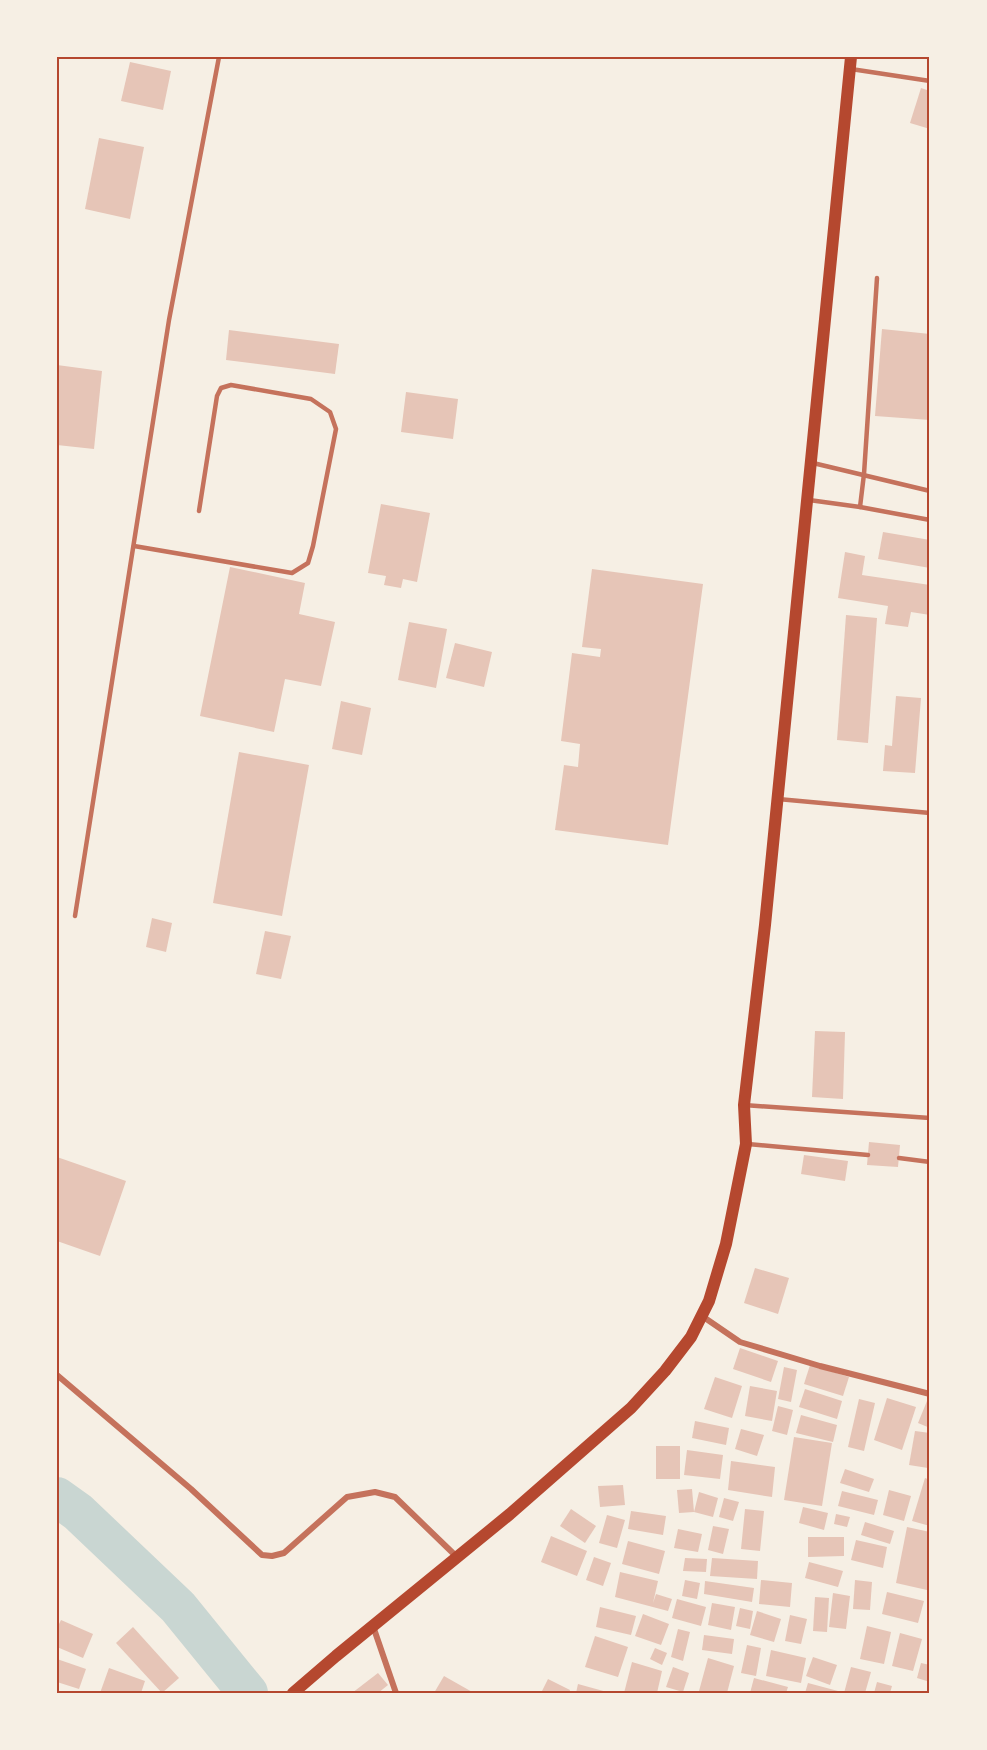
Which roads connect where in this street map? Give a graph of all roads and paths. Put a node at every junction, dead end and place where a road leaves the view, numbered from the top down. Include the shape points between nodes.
1 (219, 57) edge
2 (851, 63) edge
3 (930, 81) edge
4 (877, 278) dead end
5 (811, 462) junction
6 (864, 474) junction
7 (930, 491) edge
8 (808, 500) junction
9 (860, 507) junction
10 (199, 511) dead end
11 (930, 520) edge
12 (134, 546) junction
13 (778, 799) junction
14 (930, 813) edge
15 (75, 916) dead end
16 (744, 1105) junction
17 (930, 1118) edge
18 (746, 1144) junction
19 (868, 1155) dead end
20 (899, 1158) dead end
21 (930, 1162) edge
22 (701, 1316) junction
23 (57, 1375) edge
24 (930, 1394) edge
25 (457, 1557) junction
26 (373, 1626) junction
27 (293, 1693) edge
28 (396, 1693) edge

1 - 12 lane via 169,320
2 - 3 lane
2 - 5 main road
4 - 6 lane
5 - 6 lane
5 - 8 main road
6 - 7 lane
6 - 9 lane
8 - 9 lane
8 - 13 main road
9 - 11 lane
10 - 12 lane via 221,388 231,385 311,399 330,412 336,429 308,563 292,573
12 - 15 lane
13 - 14 lane
13 - 16 main road
16 - 17 lane
16 - 18 main road
18 - 19 lane
18 - 22 main road via 726,1244
20 - 21 lane
22 - 24 street via 740,1342
22 - 25 main road via 691,1337 631,1408
23 - 25 street via 262,1555 284,1553 347,1497 375,1492 395,1497
25 - 26 main road
26 - 27 main road
26 - 28 street

